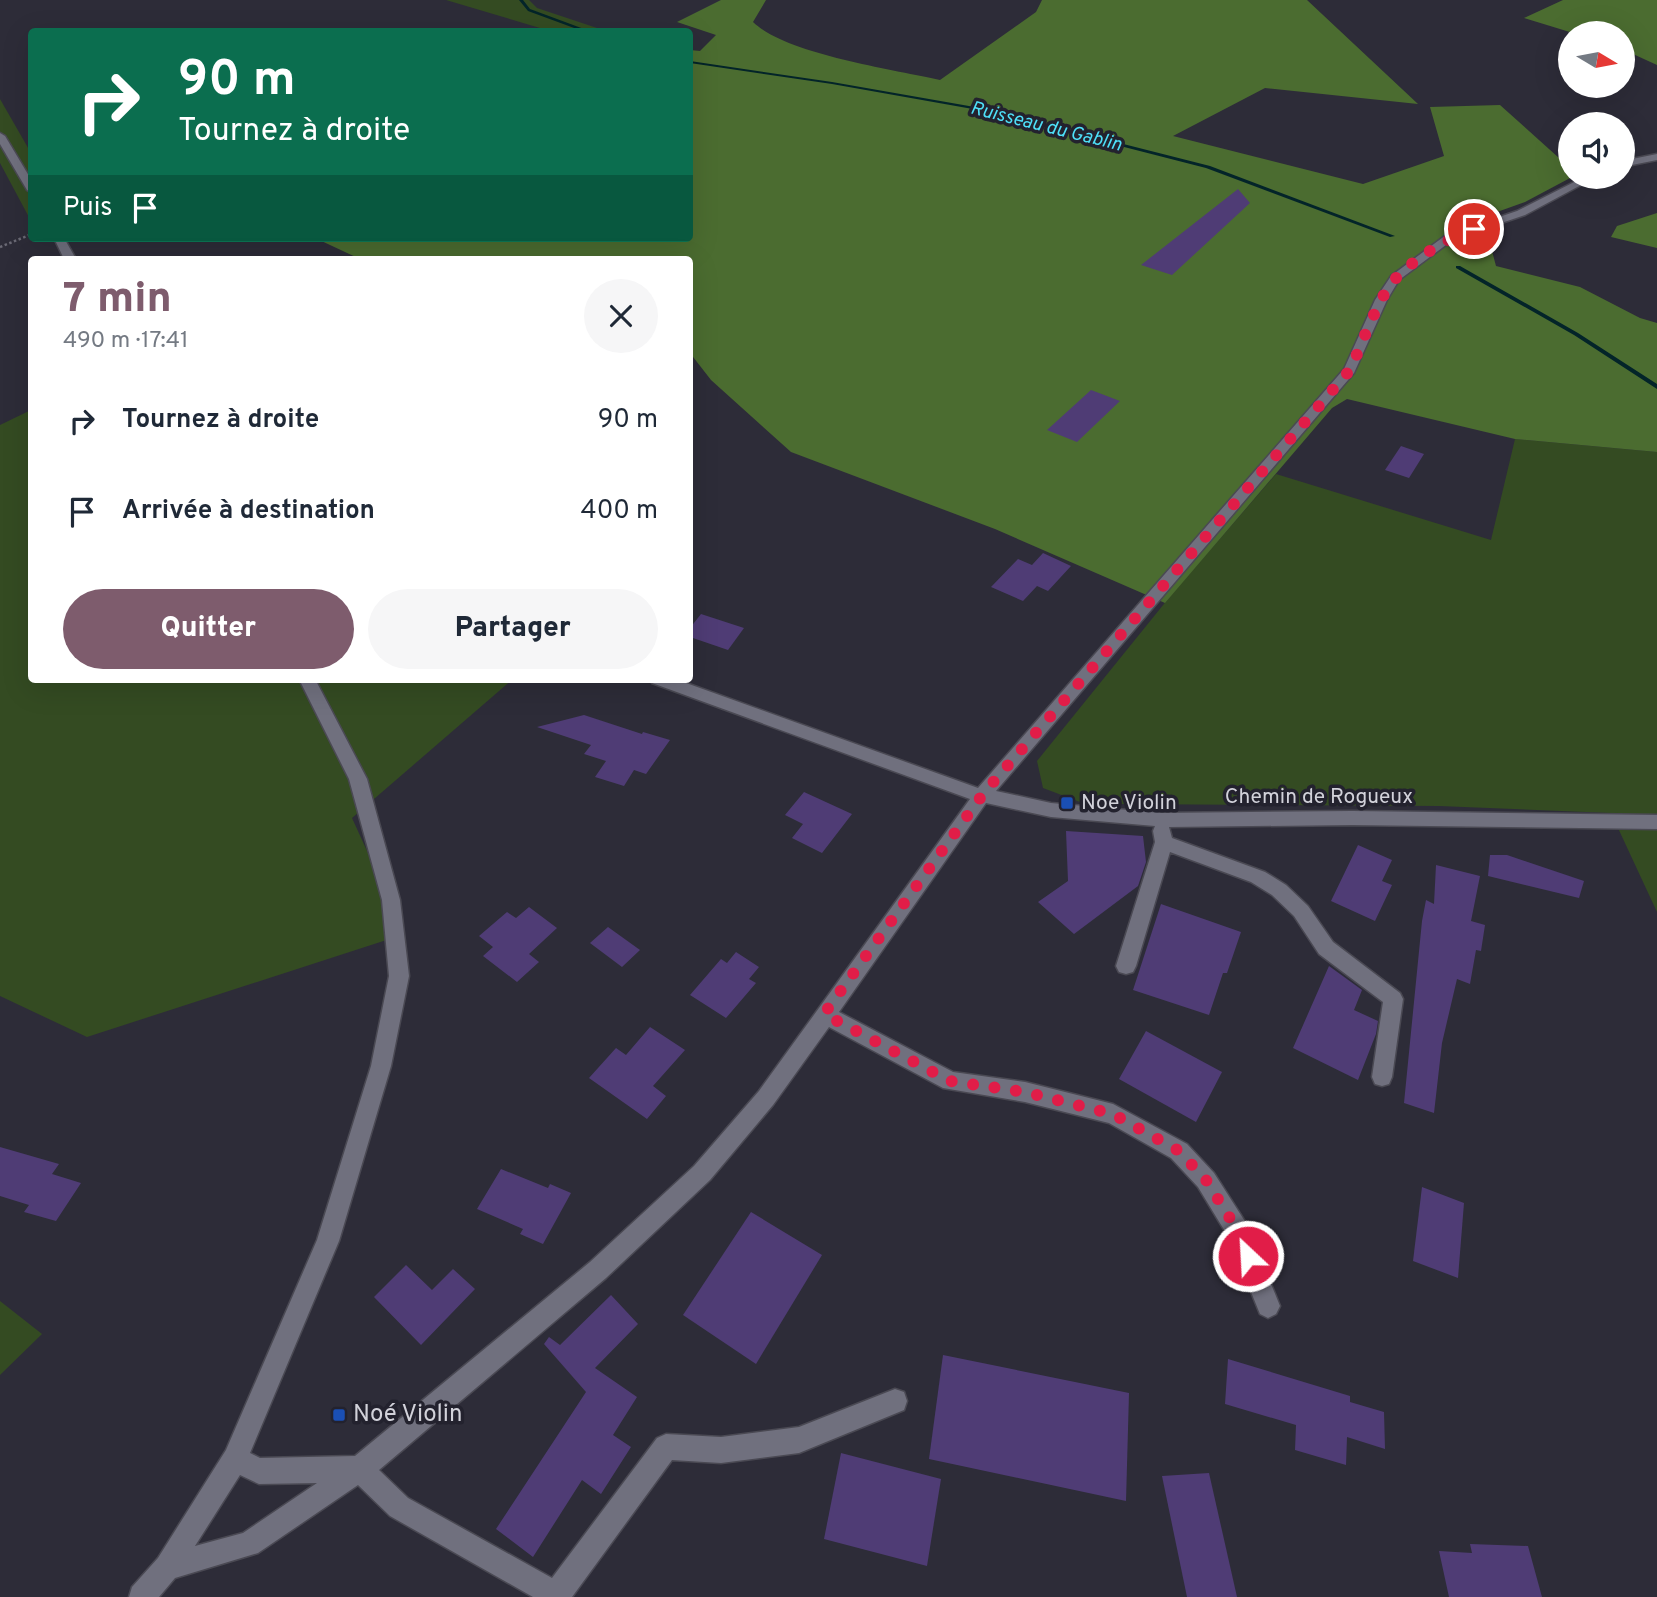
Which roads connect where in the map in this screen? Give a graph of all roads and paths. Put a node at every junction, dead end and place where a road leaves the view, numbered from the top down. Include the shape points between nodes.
1 (0, 136) edge
2 (1657, 157) edge
3 (1635, 161) edge
4 (28, 183) edge
5 (1568, 189) edge
6 (28, 236) edge
7 (0, 247) edge
8 (309, 683) edge
9 (669, 683) edge
10 (983, 794) junction
11 (1161, 820) junction
12 (1657, 822) edge
13 (1164, 842) junction
14 (1126, 966) dead end
15 (824, 1014) junction
16 (1382, 1077) dead end
17 (1268, 1306) dead end
18 (895, 1401) dead end
19 (235, 1459) junction
20 (360, 1469) junction
21 (167, 1567) junction
22 (142, 1597) edge
23 (558, 1597) edge

1 - 4 street
2 - 3 street
5 - 10 street via 1521,213 1450,237 1395,278 1350,370
6 - 7 path
8 - 19 street via 358,779 391,900 399,976 381,1066 328,1241
9 - 10 street, Chemin de Rogueux
10 - 11 street, Chemin de Rogueux via 1051,810
10 - 15 street
11 - 12 street, Chemin de Rogueux
11 - 13 street
13 - 14 street
13 - 16 street via 1258,877 1279,890 1301,911 1326,947 1393,999
15 - 17 street via 950,1081 1025,1092 1113,1114 1179,1151 1206,1180 1238,1231
15 - 20 street via 766,1098 702,1173 597,1270
18 - 23 street via 799,1440 721,1450 666,1447
19 - 20 street via 259,1471
19 - 21 street
20 - 21 street via 249,1544
20 - 23 street via 399,1507
21 - 22 street

